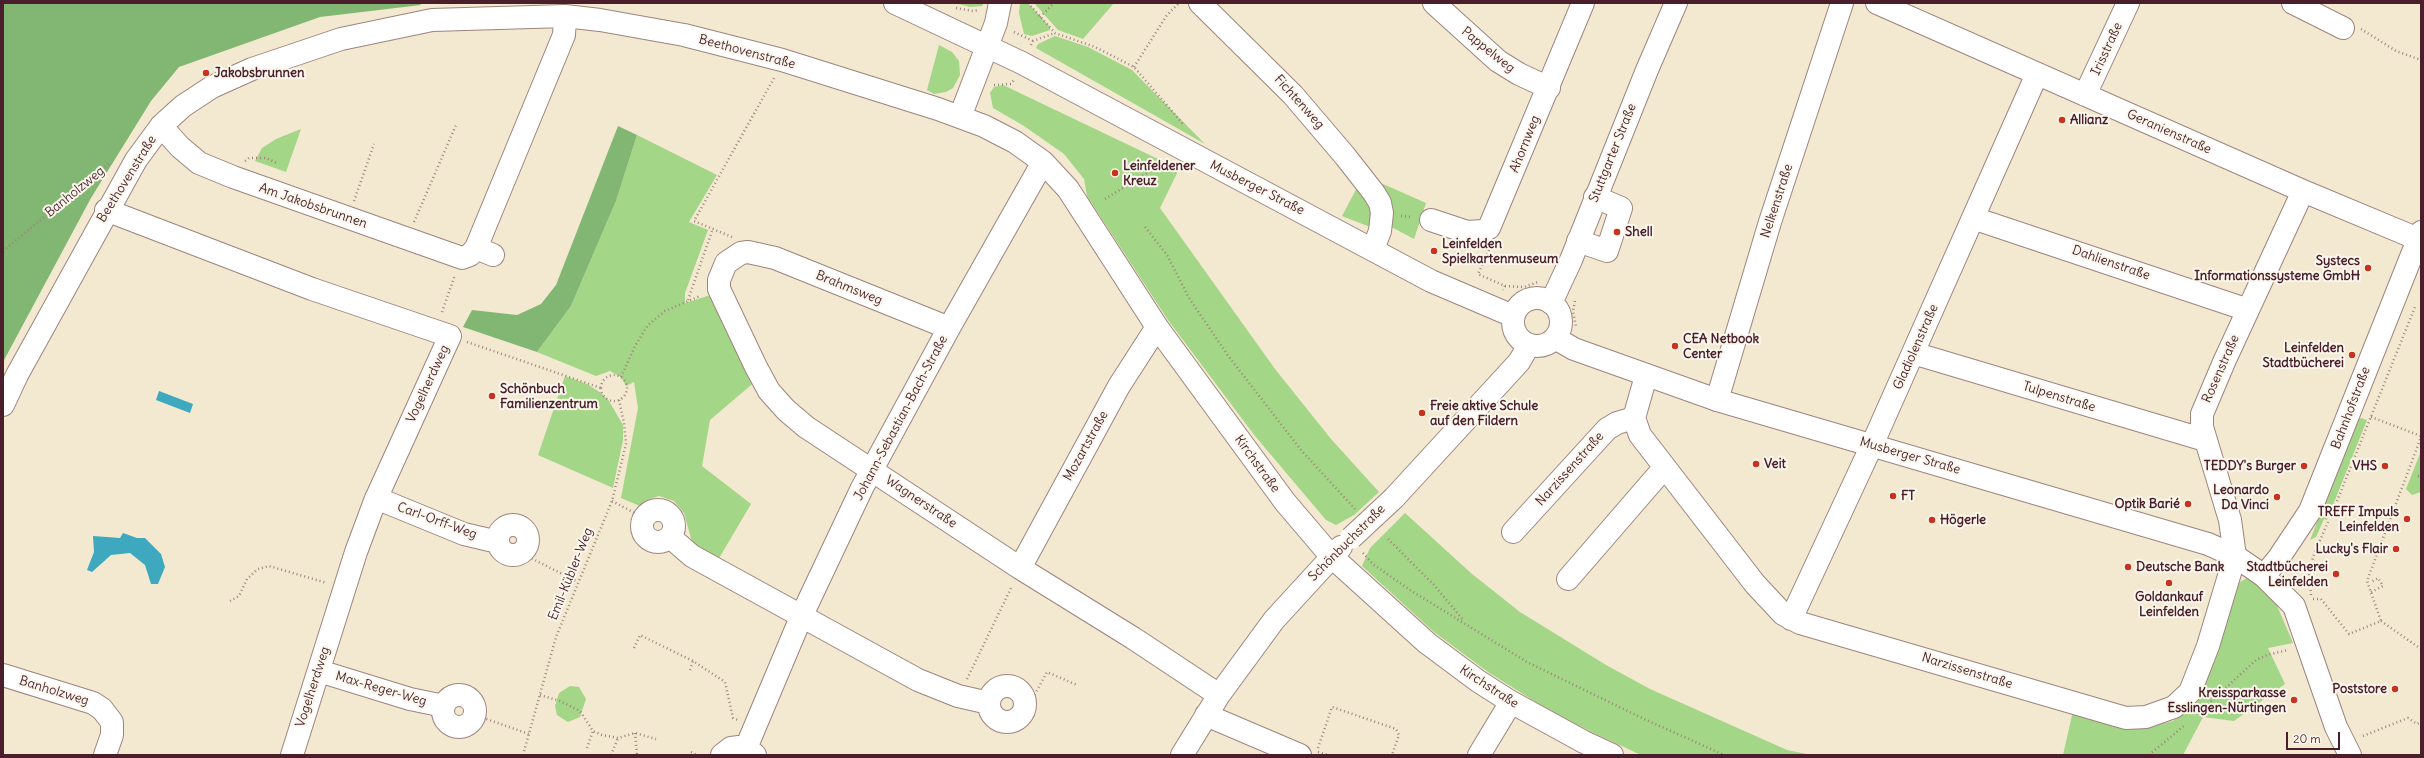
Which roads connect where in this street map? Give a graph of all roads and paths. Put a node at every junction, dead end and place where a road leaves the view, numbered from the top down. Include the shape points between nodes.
1 (895, 3) edge
2 (1028, 3) edge
3 (1054, 3) edge
4 (1178, 3) edge
5 (1200, 3) edge
6 (1434, 3) edge
7 (1583, 3) edge
8 (1676, 3) edge
9 (1842, 3) edge
10 (1877, 3) edge
11 (2128, 3) edge
12 (2293, 3) edge
13 (991, 4) edge
14 (954, 8) dead end
15 (446, 10) edge
16 (1916, 11) edge
17 (565, 16) junction
18 (1040, 17) junction
19 (2343, 28) joint
20 (1055, 33) junction
21 (987, 45) junction
22 (2421, 60) edge
23 (1022, 63) junction
24 (1134, 67) junction
25 (2038, 74) junction
26 (772, 81) dead end
27 (990, 86) dead end
28 (1549, 88) junction
29 (2085, 95) junction
30 (960, 117) junction
31 (456, 125) dead end
32 (161, 126) junction
33 (1186, 128) dead end
34 (374, 144) dead end
35 (1184, 150) junction
36 (116, 158) dead end
37 (1043, 162) junction
38 (2303, 191) junction
39 (1595, 197) junction
40 (1105, 199) dead end
41 (106, 210) junction
42 (1382, 213) junction
43 (348, 218) junction
44 (1973, 218) junction
45 (1431, 220) joint
46 (1145, 227) dead end
47 (713, 228) junction
48 (1489, 228) junction
49 (2419, 235) edge
50 (407, 239) junction
51 (1578, 241) junction
52 (1373, 249) junction
53 (3, 251) edge
54 (748, 252) junction
55 (477, 254) junction
56 (718, 289) junction
57 (688, 300) junction
58 (1552, 303) junction
59 (2416, 304) dead end
60 (2248, 310) junction
61 (1504, 312) junction
62 (1157, 327) junction
63 (949, 328) junction
64 (443, 333) junction
65 (1555, 338) junction
66 (1529, 345) junction
67 (1913, 353) junction
68 (1646, 376) junction
69 (621, 377) junction
70 (601, 388) junction
71 (619, 400) junction
72 (1717, 400) junction
73 (3, 405) edge
74 (2351, 409) junction
75 (2372, 417) junction
76 (1634, 418) junction
77 (2421, 437) edge
78 (2205, 440) junction
79 (1872, 445) junction
80 (1664, 468) junction
81 (873, 470) junction
82 (2418, 476) dead end
83 (2421, 477) edge
84 (376, 498) junction
85 (612, 501) junction
86 (1355, 509) dead end
87 (644, 518) joint
88 (1513, 532) dead end
89 (1351, 538) junction
90 (1388, 539) dead end
91 (521, 553) joint
92 (1331, 556) junction
93 (2235, 556) junction
94 (1020, 568) junction
95 (2264, 576) junction
96 (1568, 579) dead end
97 (578, 582) junction
98 (2371, 582) dead end
99 (344, 589) junction
100 (2371, 592) junction
101 (230, 601) dead end
102 (802, 615) junction
103 (1791, 619) junction
104 (2381, 621) junction
105 (1466, 623) junction
106 (634, 648) dead end
107 (2421, 649) edge
108 (2256, 660) dead end
109 (693, 661) junction
110 (690, 670) dead end
111 (318, 671) junction
112 (3, 675) edge
113 (1077, 685) dead end
114 (540, 695) junction
115 (1219, 695) junction
116 (958, 696) junction
117 (1025, 702) joint
118 (1511, 702) junction
119 (2199, 712) dead end
120 (475, 715) joint
121 (1206, 715) junction
122 (2421, 722) edge
123 (2187, 723) dead end
124 (754, 726) junction
125 (593, 732) junction
126 (635, 733) junction
127 (529, 734) junction
128 (618, 738) junction
129 (656, 739) dead end
130 (1319, 744) dead end
131 (587, 748) dead end
132 (2348, 749) edge
133 (691, 752) dead end
134 (751, 752) edge
135 (1310, 754) edge
136 (2151, 754) edge
137 (105, 755) edge
138 (292, 755) edge
139 (523, 755) edge
140 (611, 755) edge
141 (637, 755) edge
142 (697, 755) edge
143 (722, 755) edge
144 (1182, 755) edge
145 (1328, 755) edge
146 (1392, 755) edge
147 (1479, 755) edge
148 (1612, 755) edge
149 (1724, 755) edge

1 - 21 street, Musberger Straße
2 - 18 path
3 - 18 path
4 - 24 path via 1167,15
5 - 42 street, Fichtenweg via 1272,72 1312,116 1367,184 1380,203
6 - 28 street, Pappelweg via 1498,61
7 - 28 street, Ahornweg
8 - 39 street, Stuttgarter Straße
9 - 72 street, Nelkenstraße via 1770,222
10 - 16 street, Geranienstraße
11 - 29 street, Irisstraße
12 - 19 street
13 - 14 path via 972,12
13 - 21 street via 996,23
15 - 17 street, Beethovenstraße
15 - 32 street, Beethovenstraße via 342,39 252,69 197,96
16 - 25 street, Geranienstraße
17 - 30 street, Beethovenstraße via 684,35 782,60
17 - 55 street via 564,35
18 - 20 path
19 - 22 path via 2359,27 2396,51
20 - 23 path via 1033,41
20 - 24 path via 1095,47
21 - 23 street, Musberger Straße
21 - 30 street
23 - 27 path via 1012,84 997,83
23 - 35 street, Musberger Straße
24 - 33 path
25 - 29 street, Geranienstraße
25 - 44 street, Gladiolenstraße
26 - 47 path via 694,221
28 - 48 street, Ahornweg
29 - 38 street, Geranienstraße
30 - 37 street, Kirchstraße via 1014,142
31 - 50 path
32 - 41 street, Beethovenstraße via 136,160
32 - 43 street, Am Jakobsbrunnen via 199,163
34 - 43 path
35 - 40 path
35 - 52 street, Musberger Straße
36 - 53 path, Banholzweg
37 - 62 street, Kirchstraße via 1068,189
37 - 63 street, Johann-Sebastian-Bach-Straße
38 - 49 street, Geranienstraße
38 - 60 street, Rosenstraße
39 - 51 street, Stuttgarter Straße
39 - 51 street via 1621,208 1607,251
41 - 64 street, Vogelherdweg via 312,289
41 - 73 street, Beethovenstraße
42 - 45 path
42 - 52 street via 1380,231
43 - 50 street, Am Jakobsbrunnen
44 - 60 street, Dahlienstraße
44 - 67 street, Gladiolenstraße
45 - 48 street via 1467,232 1483,232
46 - 86 path via 1166,255 1189,298 1229,357 1301,450
47 - 54 path via 731,236
47 - 57 path
48 - 61 path via 1490,246 1478,274 1505,286
49 - 74 street, Bahnhofstraße
50 - 55 street, Am Jakobsbrunnen
51 - 58 street, Stuttgarter Straße
52 - 61 street, Musberger Straße via 1432,281
54 - 56 street via 740,253 726,263
54 - 63 street, Brahmsweg via 776,258
55 - 64 path
56 - 57 path
56 - 81 street, Wagnerstraße via 769,391 806,427
57 - 69 path via 665,311 648,325
58 - 61 street via 1543,298 1534,298
58 - 65 street via 1557,308 1561,323
59 - 75 path
60 - 78 street, Rosenstraße via 2204,407 2202,421
61 - 66 street via 1517,336
62 - 92 street, Kirchstraße via 1285,502
62 - 94 street, Mozartstraße via 1119,386
63 - 81 street, Johann-Sebastian-Bach-Straße
64 - 70 path
64 - 84 street, Vogelherdweg
65 - 66 street via 1543,345
65 - 68 street, Musberger Straße via 1574,349
66 - 89 street, Schönbuchstraße, bridge via 1519,362 1394,498
67 - 78 street, Tulpenstraße
67 - 79 street, Gladiolenstraße
68 - 72 street, Musberger Straße
68 - 76 street
69 - 70 path via 614,375 607,378
69 - 71 path via 626,383 626,389
70 - 71 path via 605,397
71 - 85 path, Emil-Kübler-Weg via 626,444
72 - 79 street, Musberger Straße
74 - 75 path
74 - 95 street, Bahnhofstraße via 2310,511
75 - 77 path
75 - 104 path via 2314,554 2309,572 2312,599 2321,599 2349,634
76 - 80 street, Narzissenstraße via 1640,435
76 - 88 street, Narzissenstraße via 1607,429
77 - 100 path via 2367,581
78 - 93 street, Rosenstraße via 2230,520
79 - 93 street, Musberger Straße via 2208,544
79 - 103 street, Gladiolenstraße
80 - 96 street
80 - 103 street, Narzissenstraße via 1769,601
81 - 94 street, Wagnerstraße
81 - 102 street, Johann-Sebastian-Bach-Straße
82 - 83 path
84 - 91 street, Carl-Orff-Weg via 464,534 498,542 507,554
84 - 99 street, Vogelherdweg
85 - 87 path
85 - 97 path, Emil-Kübler-Weg
87 - 102 street via 652,511 663,510 668,513 674,522 670,537 692,556
89 - 92 street, Schönbuchstraße
89 - 105 path via 1373,564 1390,577
90 - 105 path via 1435,586
91 - 97 path
92 - 115 street, Schönbuchstraße via 1274,620
92 - 118 street, Kirchstraße via 1427,644
93 - 95 street, Musberger Straße
93 - 103 street, Narzissenstraße via 2203,661 2190,692 2174,707 2138,718 2112,714
94 - 115 street, Wagnerstraße
94 - 116 path
95 - 132 street, Musberger Straße via 2294,606 2336,728
97 - 114 path, Emil-Kübler-Weg via 556,637
98 - 100 path via 2378,578 2383,586
99 - 101 path via 269,566 258,569 247,579 239,596
99 - 111 street, Vogelherdweg
100 - 104 path
102 - 116 street via 918,680
102 - 124 street, Johann-Sebastian-Bach-Straße
104 - 107 path
105 - 149 path via 1540,668
106 - 109 path via 640,635
108 - 119 path
109 - 110 path
109 - 124 path via 725,682 733,718
111 - 120 street, Max-Reger-Weg via 410,699 444,706 446,721 455,726 465,726
111 - 138 street, Vogelherdweg
112 - 137 street, Banholzweg via 94,703 102,709 112,722 112,735
113 - 117 path via 1047,672 1035,694
114 - 125 path via 580,711
114 - 127 path, Emil-Kübler-Weg
115 - 121 street, Schönbuchstraße
116 - 117 street via 989,703 998,689 1009,686 1020,692
118 - 147 street
118 - 148 street, Kirchstraße
120 - 127 path
121 - 135 street
121 - 144 street, Schönbuchstraße
122 - 132 path via 2417,724 2408,718
123 - 136 path
124 - 134 street, Johann-Sebastian-Bach-Straße
125 - 128 path
125 - 131 path
126 - 128 path
126 - 129 path
126 - 141 path
127 - 139 path, Emil-Kübler-Weg
128 - 140 path
130 - 146 path via 1332,707 1396,729 1399,735
133 - 142 path
134 - 143 street via 731,748
135 - 145 path

